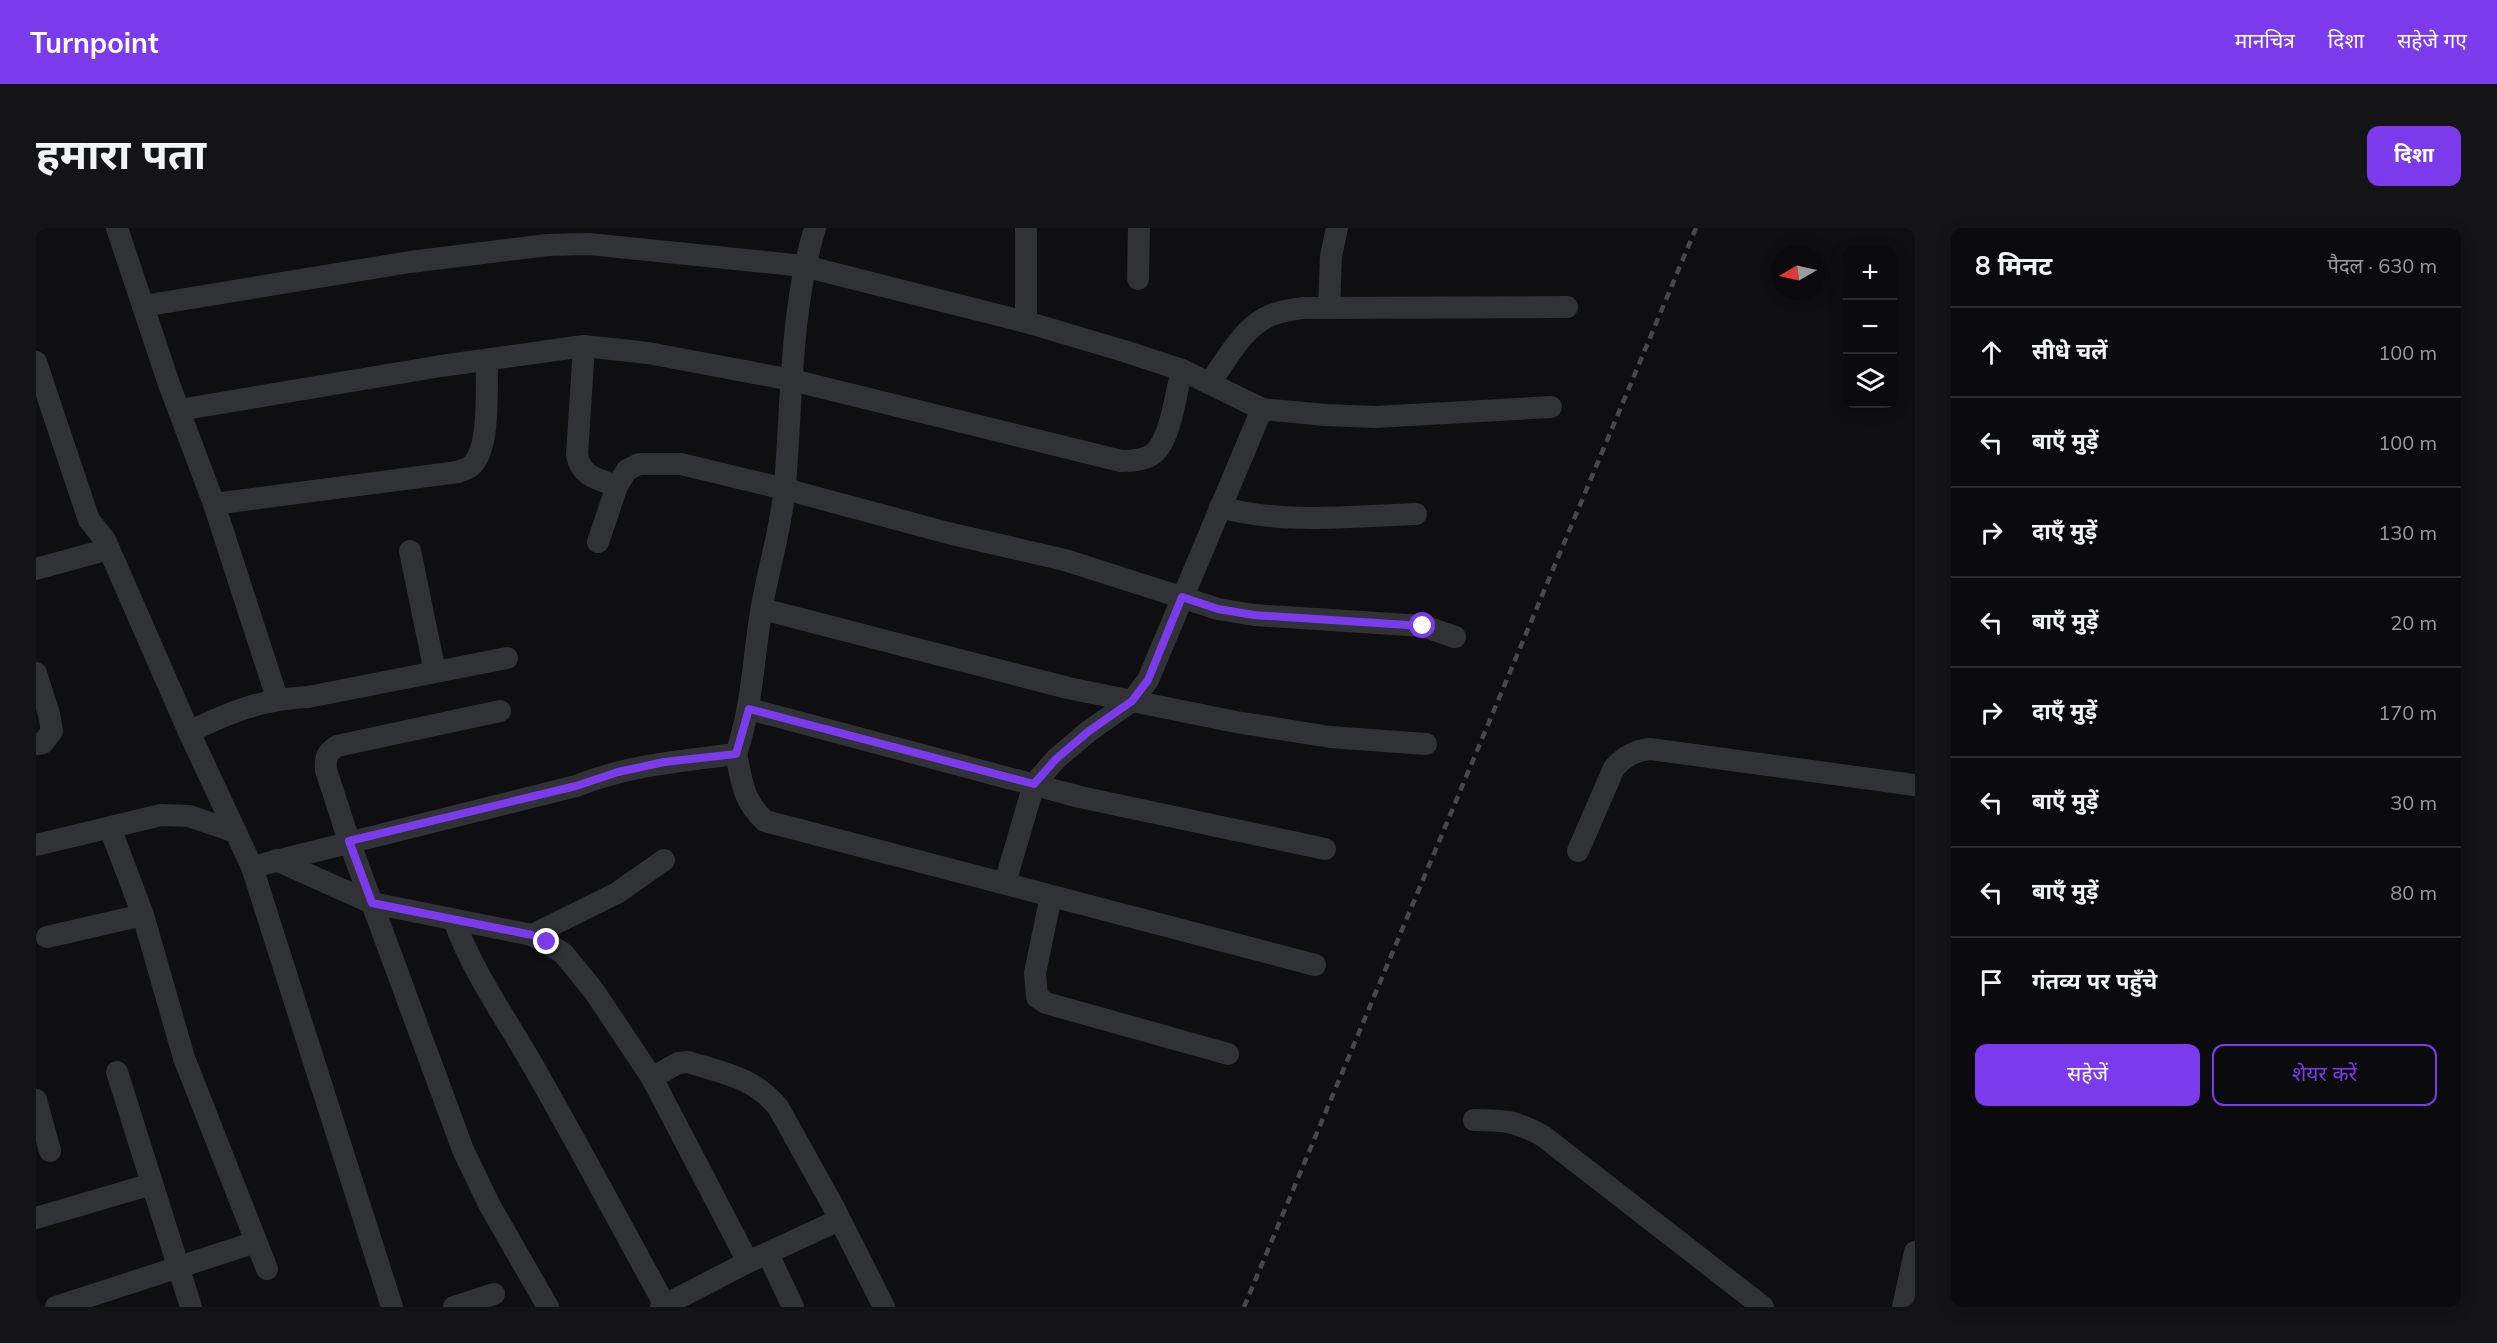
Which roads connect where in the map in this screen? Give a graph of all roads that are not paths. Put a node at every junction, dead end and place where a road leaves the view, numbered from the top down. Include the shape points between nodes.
1 (117, 228) edge
2 (815, 228) edge
3 (1026, 228) edge
4 (1139, 228) edge
5 (1337, 228) edge
6 (804, 266) junction
7 (1138, 279) dead end
8 (143, 306) junction
9 (1567, 307) dead end
10 (1329, 308) junction
11 (1026, 322) junction
12 (584, 346) junction
13 (487, 360) junction
14 (36, 362) edge
15 (1182, 370) junction
16 (792, 380) junction
17 (1210, 382) junction
18 (1551, 407) dead end
19 (1262, 409) junction
20 (179, 410) junction
21 (617, 486) junction
22 (785, 489) junction
23 (214, 504) junction
24 (1220, 507) junction
25 (1416, 514) dead end
26 (598, 542) dead end
27 (107, 545) junction
28 (410, 551) dead end
29 (36, 569) edge
30 (1182, 597) junction
31 (762, 609) junction
32 (1455, 637) dead end
33 (507, 658) dead end
34 (435, 672) junction
35 (36, 674) edge
36 (277, 698) junction
37 (1132, 701) junction
38 (749, 709) junction
39 (500, 711) dead end
40 (189, 732) junction
41 (36, 744) edge
42 (1426, 744) dead end
43 (736, 754) junction
44 (1034, 784) junction
45 (1915, 785) edge
46 (110, 828) junction
47 (236, 832) junction
48 (349, 841) junction
49 (36, 845) edge
50 (1325, 849) dead end
51 (1578, 851) dead end
52 (276, 860) junction
53 (664, 860) dead end
54 (252, 867) junction
55 (1005, 883) junction
56 (1052, 896) junction
57 (372, 903) junction
58 (143, 915) junction
59 (454, 920) junction
60 (532, 935) junction
61 (46, 937) dead end
62 (1315, 965) dead end
63 (1228, 1054) dead end
64 (117, 1072) dead end
65 (652, 1078) junction
66 (36, 1100) edge
67 (1474, 1120) dead end
68 (50, 1151) dead end
69 (152, 1184) junction
70 (36, 1218) edge
71 (839, 1220) junction
72 (256, 1242) junction
73 (1915, 1252) edge
74 (758, 1258) junction
75 (179, 1267) junction
76 (267, 1269) dead end
77 (494, 1293) dead end
78 (64, 1306) edge
79 (664, 1306) edge
80 (191, 1307) edge
81 (392, 1307) edge
82 (454, 1307) edge
83 (548, 1307) edge
84 (793, 1307) edge
85 (884, 1307) edge
86 (1763, 1307) edge
87 (1903, 1307) edge

1 - 8 street
2 - 6 street
3 - 11 street
4 - 7 street
5 - 10 street via 1331,256
6 - 8 street via 589,244 548,244 410,262
6 - 11 street
6 - 16 street
8 - 20 street
9 - 10 street
10 - 17 street via 1302,308 1264,318 1246,334
11 - 15 street
12 - 13 street
12 - 16 street via 648,353
12 - 21 street via 579,464 587,476
13 - 20 street
13 - 23 street via 484,435 471,466 458,472
14 - 27 street via 89,520
15 - 16 street via 1165,437 1153,454 1121,461
15 - 17 street
16 - 22 street
17 - 19 street
18 - 19 street via 1375,417
19 - 24 street
20 - 23 street
21 - 22 street via 627,470 639,464 681,464
21 - 26 street
22 - 30 street via 1065,560
22 - 31 street
23 - 36 street
24 - 25 street via 1285,518
24 - 30 street
27 - 29 street
27 - 40 street
28 - 34 street
30 - 32 street via 1254,615 1423,626
30 - 37 street via 1148,680
31 - 37 street
31 - 38 street
33 - 34 street
34 - 36 street via 308,697
35 - 41 street via 52,731 44,743
36 - 40 street via 233,710
37 - 42 street via 1330,737
37 - 44 street via 1089,731
38 - 43 street
38 - 44 street
39 - 48 street via 337,746 328,752 326,770
40 - 47 street
43 - 48 street via 618,772 576,786
43 - 55 street via 744,790 752,808 765,821
44 - 50 street
44 - 55 street
45 - 51 street via 1650,749 1634,751 1614,768
46 - 47 street via 161,814 189,816
46 - 49 street
46 - 58 street
47 - 54 street
48 - 52 street
48 - 57 street
52 - 54 street
52 - 57 street
53 - 60 street via 616,893
54 - 81 street
55 - 56 street
56 - 62 street
56 - 63 street via 1035,973 1037,997 1046,1003
57 - 59 street
57 - 83 street via 463,1150
58 - 61 street
58 - 72 street via 184,1058
59 - 60 street
59 - 79 street via 471,960
60 - 65 street via 563,953 594,991
64 - 69 street
65 - 71 street via 678,1063 688,1062 752,1083 766,1093 778,1107
65 - 74 street
66 - 68 street
67 - 86 street via 1521,1124 1543,1136
69 - 70 street
69 - 75 street
71 - 74 street
71 - 85 street
72 - 75 street
72 - 76 street
73 - 87 street
74 - 79 street
74 - 84 street
75 - 78 street
75 - 80 street
77 - 82 street

